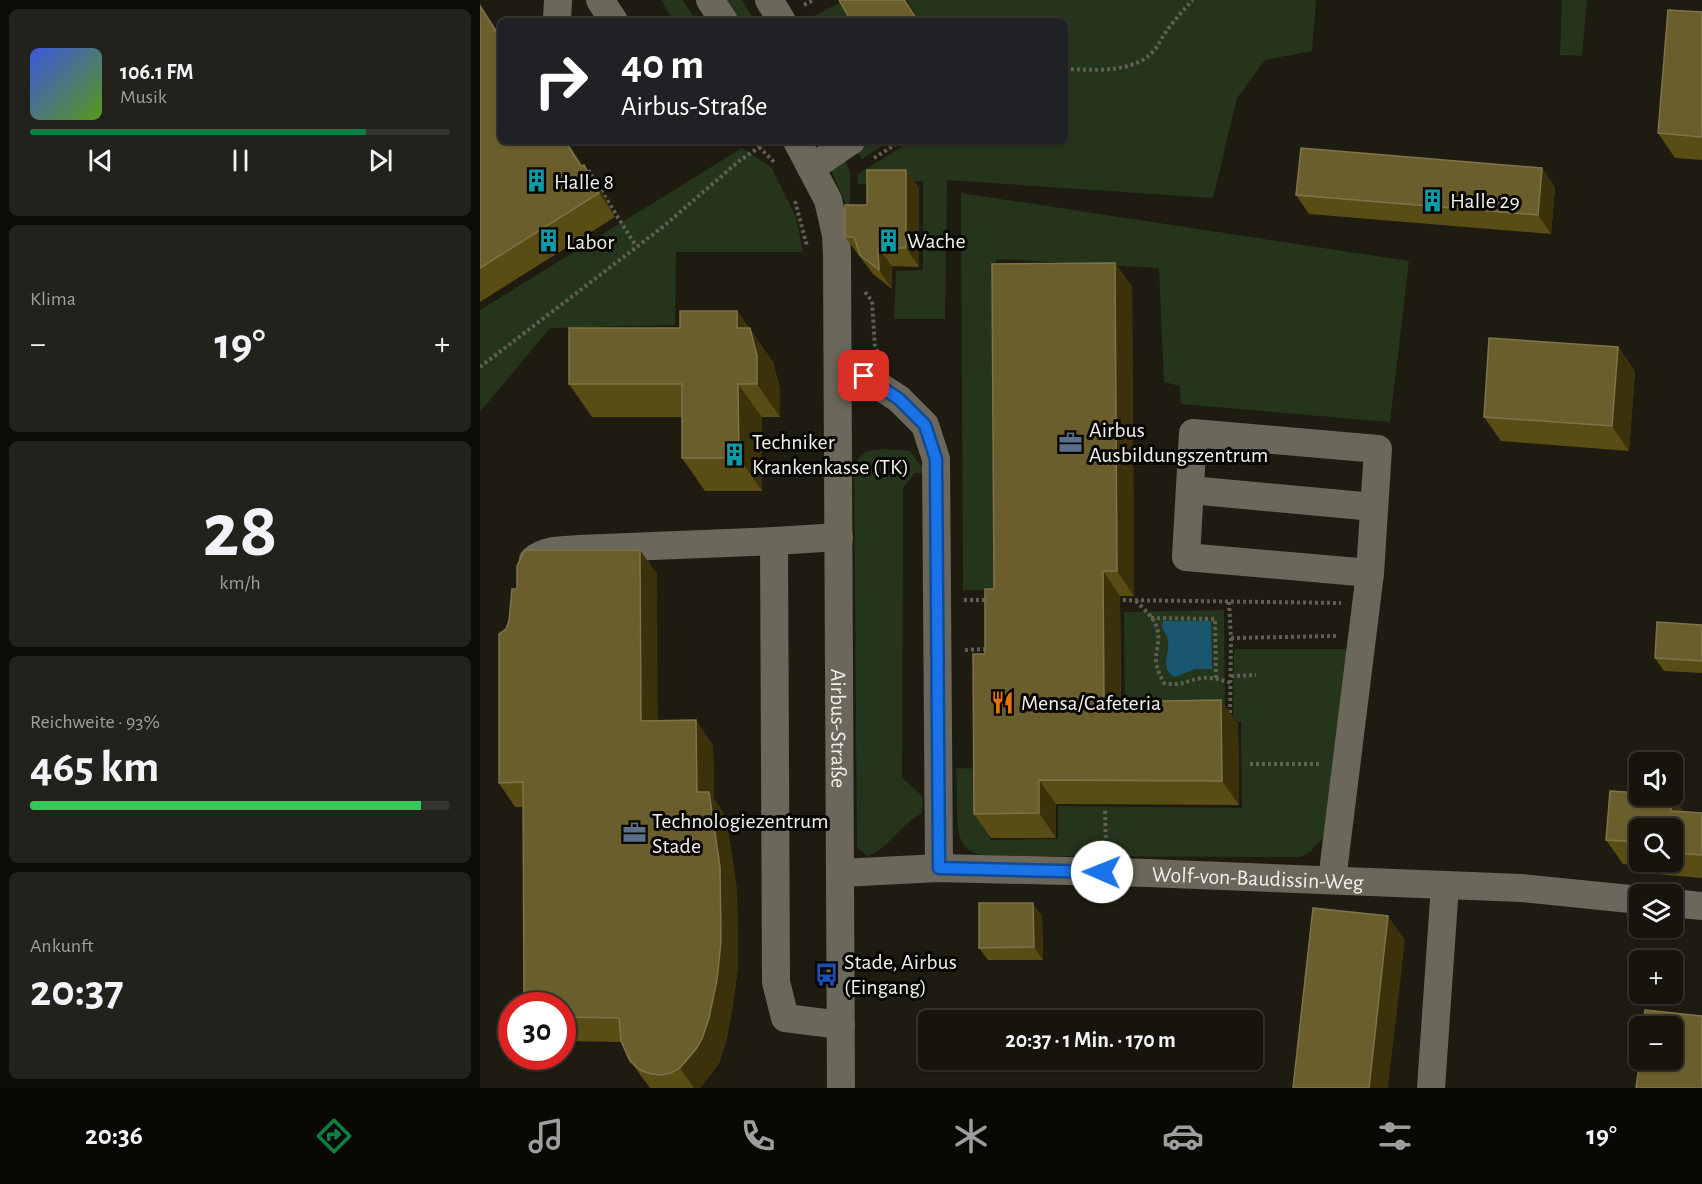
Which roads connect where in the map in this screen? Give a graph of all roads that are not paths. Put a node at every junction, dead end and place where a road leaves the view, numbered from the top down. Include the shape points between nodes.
1 (558, 0) edge
2 (600, 0) edge
3 (710, 0) edge
4 (769, 0) edge
5 (557, 18) edge
6 (612, 18) edge
7 (722, 18) edge
8 (780, 18) edge
9 (799, 144) edge
10 (862, 150) edge
11 (811, 168) junction
12 (838, 368) junction
13 (1190, 490) junction
14 (1374, 507) junction
15 (839, 537) junction
16 (774, 541) junction
17 (1370, 573) junction
18 (518, 582) edge
19 (939, 868) junction
20 (841, 873) junction
21 (1332, 880) junction
22 (1446, 885) junction
23 (1629, 899) edge
24 (1683, 904) edge
25 (1702, 906) edge
26 (841, 1025) junction
27 (842, 1088) edge
28 (1431, 1088) edge

1 - 5 street
2 - 6 street
3 - 7 street
4 - 8 street
9 - 11 street, Airbus-Straße
10 - 11 street
11 - 12 street, Airbus-Straße via 828,200 836,235
12 - 15 street, Airbus-Straße
12 - 19 street via 864,376 899,399 925,425 936,459
13 - 14 street
13 - 14 street via 1193,433 1378,449
13 - 17 street via 1186,557
14 - 17 street
15 - 16 street
15 - 20 street, Airbus-Straße
16 - 18 street via 550,552 538,555 528,564
16 - 26 street via 776,982 784,1018
17 - 21 street
19 - 20 street, Wolf-von-Baudissin-Weg
19 - 21 street, Wolf-von-Baudissin-Weg
20 - 26 street, Airbus-Straße
21 - 22 street, Wolf-von-Baudissin-Weg
22 - 23 street, Wolf-von-Baudissin-Weg
22 - 28 street
24 - 25 street
26 - 27 street, Airbus-Straße

